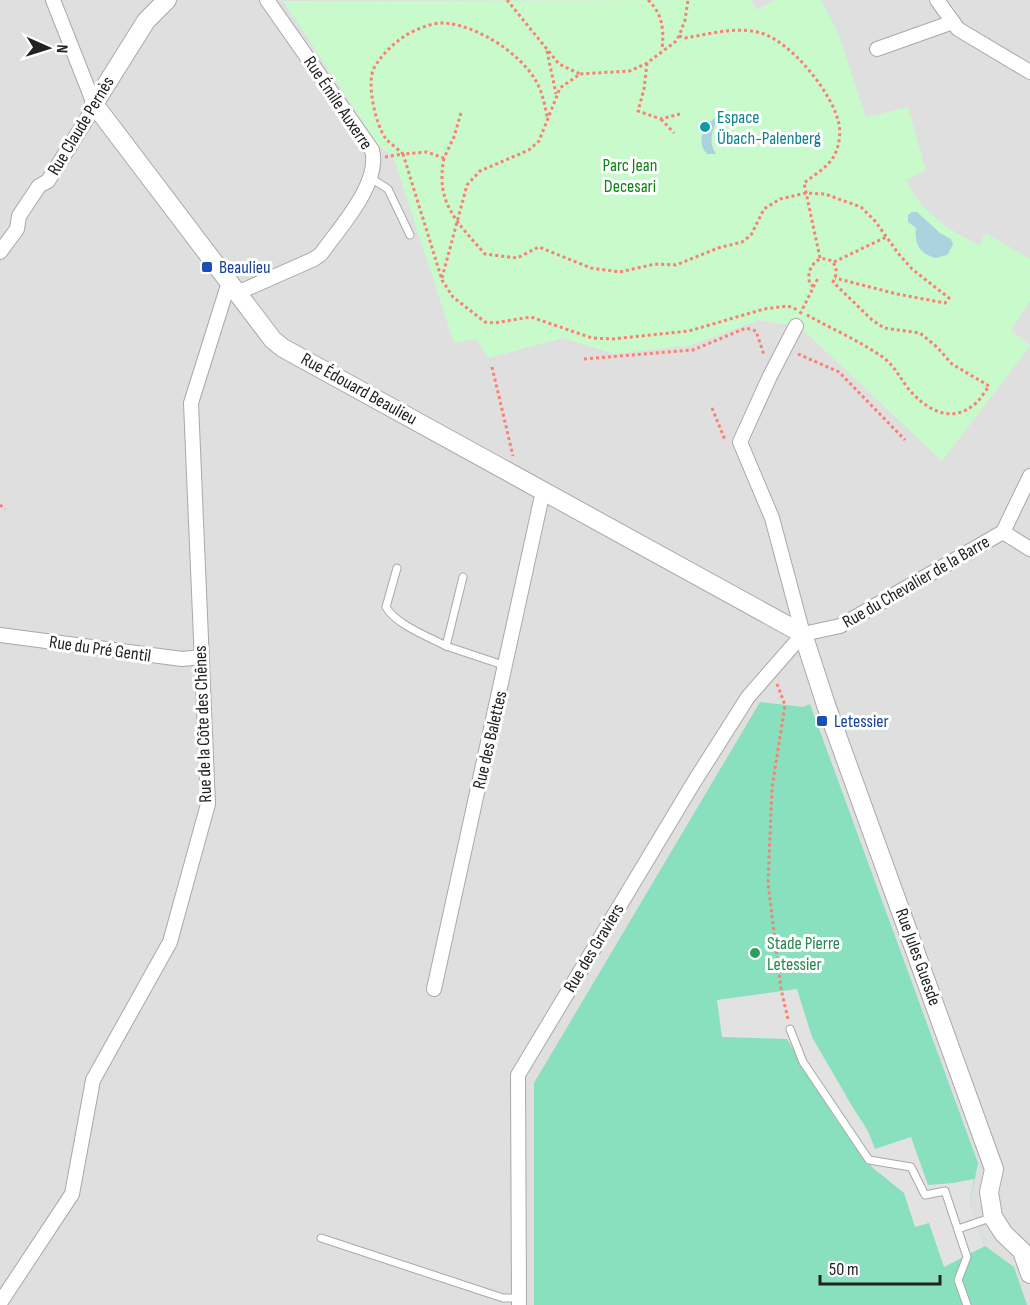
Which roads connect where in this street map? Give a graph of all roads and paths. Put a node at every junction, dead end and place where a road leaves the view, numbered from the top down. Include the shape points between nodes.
1 (53, 0) edge
2 (166, 0) edge
3 (267, 0) edge
4 (507, 0) edge
5 (648, 0) edge
6 (688, 0) edge
7 (937, 0) edge
8 (953, 22) junction
9 (679, 36) junction
10 (547, 48) junction
11 (877, 49) dead end
12 (662, 50) junction
13 (647, 63) junction
14 (1030, 72) edge
15 (580, 74) junction
16 (556, 96) junction
17 (93, 104) junction
18 (461, 113) dead end
19 (680, 114) dead end
20 (661, 119) junction
21 (548, 120) junction
22 (674, 133) dead end
23 (403, 154) junction
24 (444, 158) junction
25 (369, 177) junction
26 (806, 193) junction
27 (456, 221) junction
28 (410, 235) dead end
29 (886, 237) junction
30 (0, 252) edge
31 (820, 259) junction
32 (834, 262) junction
33 (818, 278) dead end
34 (836, 278) junction
35 (442, 280) junction
36 (233, 287) junction
37 (814, 287) junction
38 (801, 312) junction
39 (796, 326) dead end
40 (786, 347) junction
41 (584, 359) dead end
42 (492, 367) dead end
43 (770, 376) junction
44 (712, 408) dead end
45 (905, 440) dead end
46 (740, 442) junction
47 (517, 476) junction
48 (1030, 476) edge
49 (543, 491) junction
50 (0, 506) edge
51 (4, 509) dead end
52 (1003, 532) junction
53 (1030, 549) edge
54 (397, 568) dead end
55 (463, 577) dead end
56 (803, 634) junction
57 (0, 635) edge
58 (446, 646) junction
59 (201, 657) junction
60 (506, 666) junction
61 (775, 680) dead end
62 (434, 988) dead end
63 (790, 1029) joint
64 (993, 1217) junction
65 (958, 1229) junction
66 (321, 1238) dead end
67 (1030, 1274) edge
68 (519, 1302) edge
69 (0, 1303) edge
70 (967, 1305) edge

1 - 17 street, Rue Édouard Beaulieu
2 - 17 street, Rue Claude Pernès via 146,21
3 - 25 street, Rue Émile Auxerre via 372,150
4 - 10 path
5 - 12 path via 660,17 664,32
6 - 9 path
7 - 8 street
8 - 11 street
8 - 14 street via 958,29
9 - 12 path
9 - 26 path via 746,29 765,34 801,61 826,90 840,125 839,142 834,156 804,183
10 - 15 path via 560,64
10 - 16 path
12 - 13 path
13 - 15 path via 630,71
13 - 20 path via 638,111
15 - 16 path via 560,88
16 - 21 path
17 - 30 street, Rue Claude Pernès via 48,180 39,186 19,216 16,229
17 - 36 street, Rue Édouard Beaulieu
18 - 24 path
19 - 20 path
20 - 22 path
21 - 23 path via 537,82 524,62 499,43 445,23 417,29 392,45 373,70 376,117 385,138
21 - 27 path via 539,141 530,150 480,171 467,185
23 - 24 path via 427,152
23 - 35 path
24 - 27 path via 441,182 446,204
25 - 28 lane via 388,189
25 - 36 street, Rue Émile Auxerre via 363,196 321,254
26 - 27 path via 780,199 764,209 752,235 742,242 676,265 655,264 620,272 591,268 539,248 517,258 485,254
26 - 29 path via 825,194 861,207
26 - 31 path
27 - 35 path
29 - 32 path
29 - 34 path via 912,269 949,298 945,303
31 - 32 path
31 - 37 path via 812,265 808,278
32 - 34 path
33 - 37 path
34 - 38 path via 833,282 871,320 884,328 920,333 952,364 989,386 971,407 950,414 931,410 882,357
35 - 38 path via 453,297 484,322 531,317 592,338 688,331 788,306
36 - 47 street, Rue Édouard Beaulieu via 283,348
36 - 59 street, Rue de la Côte des Chênes via 191,403
37 - 38 path
39 - 40 street
40 - 43 street
40 - 45 path via 839,372
41 - 43 path via 693,350 746,328 756,331
42 - 47 path
43 - 46 street
44 - 46 path via 727,443
46 - 56 street via 772,518
47 - 49 street, Rue Édouard Beaulieu
48 - 52 street, Rue du Chevalier de la Barre
49 - 56 street, Rue Édouard Beaulieu
49 - 60 street, Rue des Balettes
50 - 51 path
52 - 53 street
52 - 56 street, Rue du Chevalier de la Barre via 840,626
54 - 58 lane via 386,607 389,613
55 - 58 lane
56 - 64 street, Rue Jules Guesde via 994,1169 989,1192
56 - 68 street, Rue des Graviers via 748,697 518,1075
57 - 59 street, Rue du Pré Gentil via 182,660
58 - 60 lane
59 - 69 street, Rue de la Côte des Chênes via 208,804 170,942 93,1080 72,1194
60 - 62 street, Rue des Balettes
61 - 63 path via 785,705 772,789 768,883
63 - 65 lane via 803,1062 869,1160 911,1167 925,1195 945,1191
64 - 65 lane
64 - 67 street via 1022,1251
65 - 70 lane via 967,1257 958,1280
66 - 68 lane

